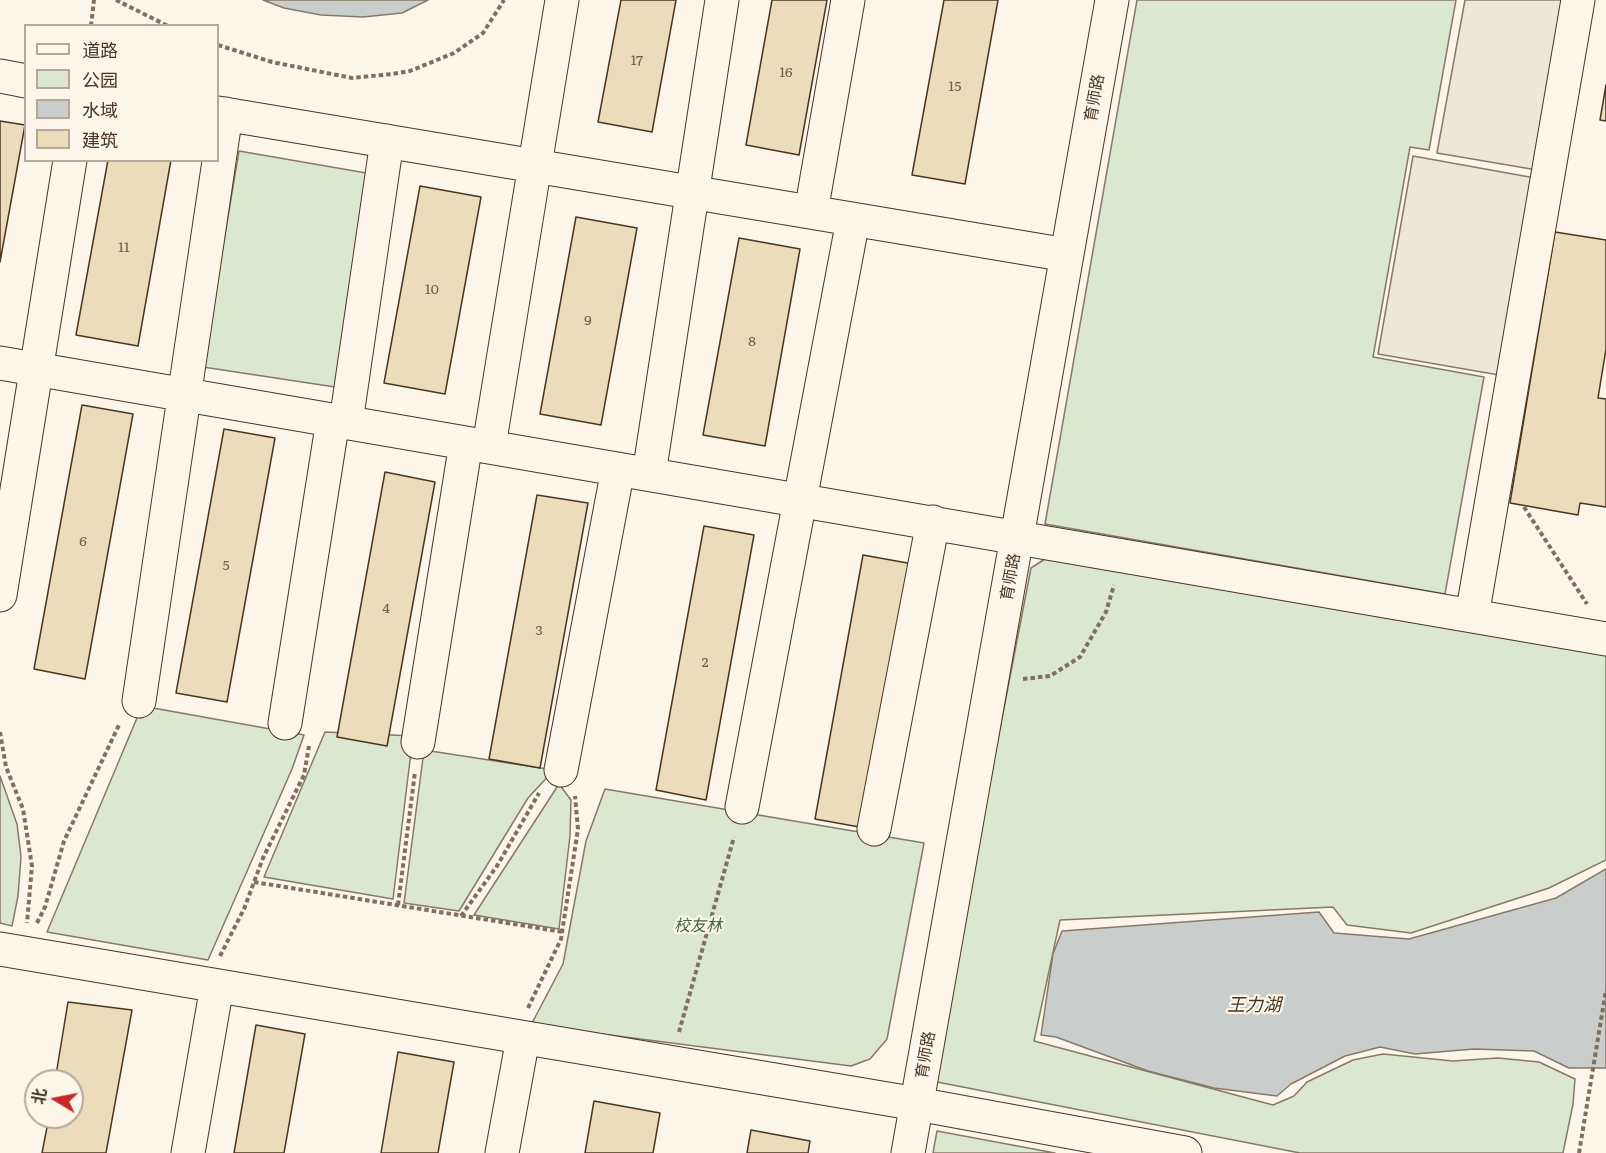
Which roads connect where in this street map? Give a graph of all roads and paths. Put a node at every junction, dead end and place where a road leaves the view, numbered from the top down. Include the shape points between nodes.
1 (94, 0) edge
2 (116, 0) edge
3 (504, 0) edge
4 (562, 0) edge
5 (722, 0) edge
6 (848, 0) edge
7 (1112, 0) edge
8 (1578, 0) edge
9 (91, 24) edge
10 (164, 24) edge
11 (219, 45) edge
12 (0, 76) edge
13 (24, 81) edge
14 (222, 113) edge
15 (219, 136) edge
16 (387, 141) junction
17 (70, 162) edge
18 (216, 162) edge
19 (536, 166) junction
20 (694, 192) junction
21 (812, 212) junction
22 (853, 219) junction
23 (1067, 255) junction
24 (0, 363) edge
25 (36, 369) junction
26 (185, 395) junction
27 (339, 421) junction
28 (477, 445) junction
29 (634, 471) junction
30 (798, 500) junction
31 (1522, 502) dead end
32 (933, 522) junction
33 (1018, 537) junction
34 (1122, 555) junction
35 (0, 595) edge
36 (1472, 616) junction
37 (1600, 638) edge
38 (993, 678) junction
39 (139, 701) joint
40 (285, 723) joint
41 (0, 732) edge
42 (418, 742) joint
43 (561, 770) junction
44 (742, 807) joint
45 (874, 829) dead end
46 (254, 882) junction
47 (398, 905) junction
48 (461, 916) junction
49 (562, 933) junction
50 (12, 951) edge
51 (213, 985) junction
52 (1606, 990) edge
53 (520, 1037) junction
54 (671, 1063) junction
55 (917, 1104) junction
56 (188, 1153) edge
57 (502, 1153) edge
58 (908, 1153) edge
59 (1185, 1153) edge
60 (1579, 1153) edge

1 - 9 path
2 - 10 path
3 - 11 path via 483,33 454,53 392,74 352,78 272,62
4 - 19 lane
5 - 20 lane
6 - 21 lane
7 - 23 lane, 育师路
8 - 36 lane
12 - 13 lane
14 - 15 lane
14 - 16 lane
16 - 19 lane
16 - 27 lane
17 - 25 lane
18 - 26 lane
19 - 20 lane
19 - 28 lane
20 - 21 lane
20 - 29 lane
21 - 22 lane
22 - 23 lane
22 - 30 lane
23 - 33 lane, 育师路
24 - 25 lane
25 - 26 lane
25 - 35 lane
26 - 27 lane
26 - 39 lane
27 - 28 lane
27 - 40 lane
28 - 29 lane
28 - 42 lane
29 - 30 lane
29 - 43 lane
30 - 32 lane
30 - 44 lane
31 - 37 path via 1587,599
32 - 33 lane
32 - 45 lane
33 - 34 lane
33 - 38 lane, 育师路
34 - 36 lane
34 - 38 path via 1106,612 1080,657 1050,676 1032,680
36 - 37 lane
38 - 55 lane, 育师路
39 - 50 path via 127,711 64,841 45,907
40 - 46 path via 313,727 304,775
41 - 50 path via 6,767 23,809 32,866
42 - 47 path
43 - 48 path via 538,794 491,875
43 - 49 path via 575,795 578,829
44 - 54 path
46 - 47 path
46 - 51 path
47 - 48 path
48 - 49 path
49 - 53 path
50 - 51 lane
51 - 53 lane
51 - 56 lane
52 - 60 path
53 - 54 lane
53 - 57 lane
54 - 55 lane
55 - 58 lane, 育师路
55 - 59 lane

